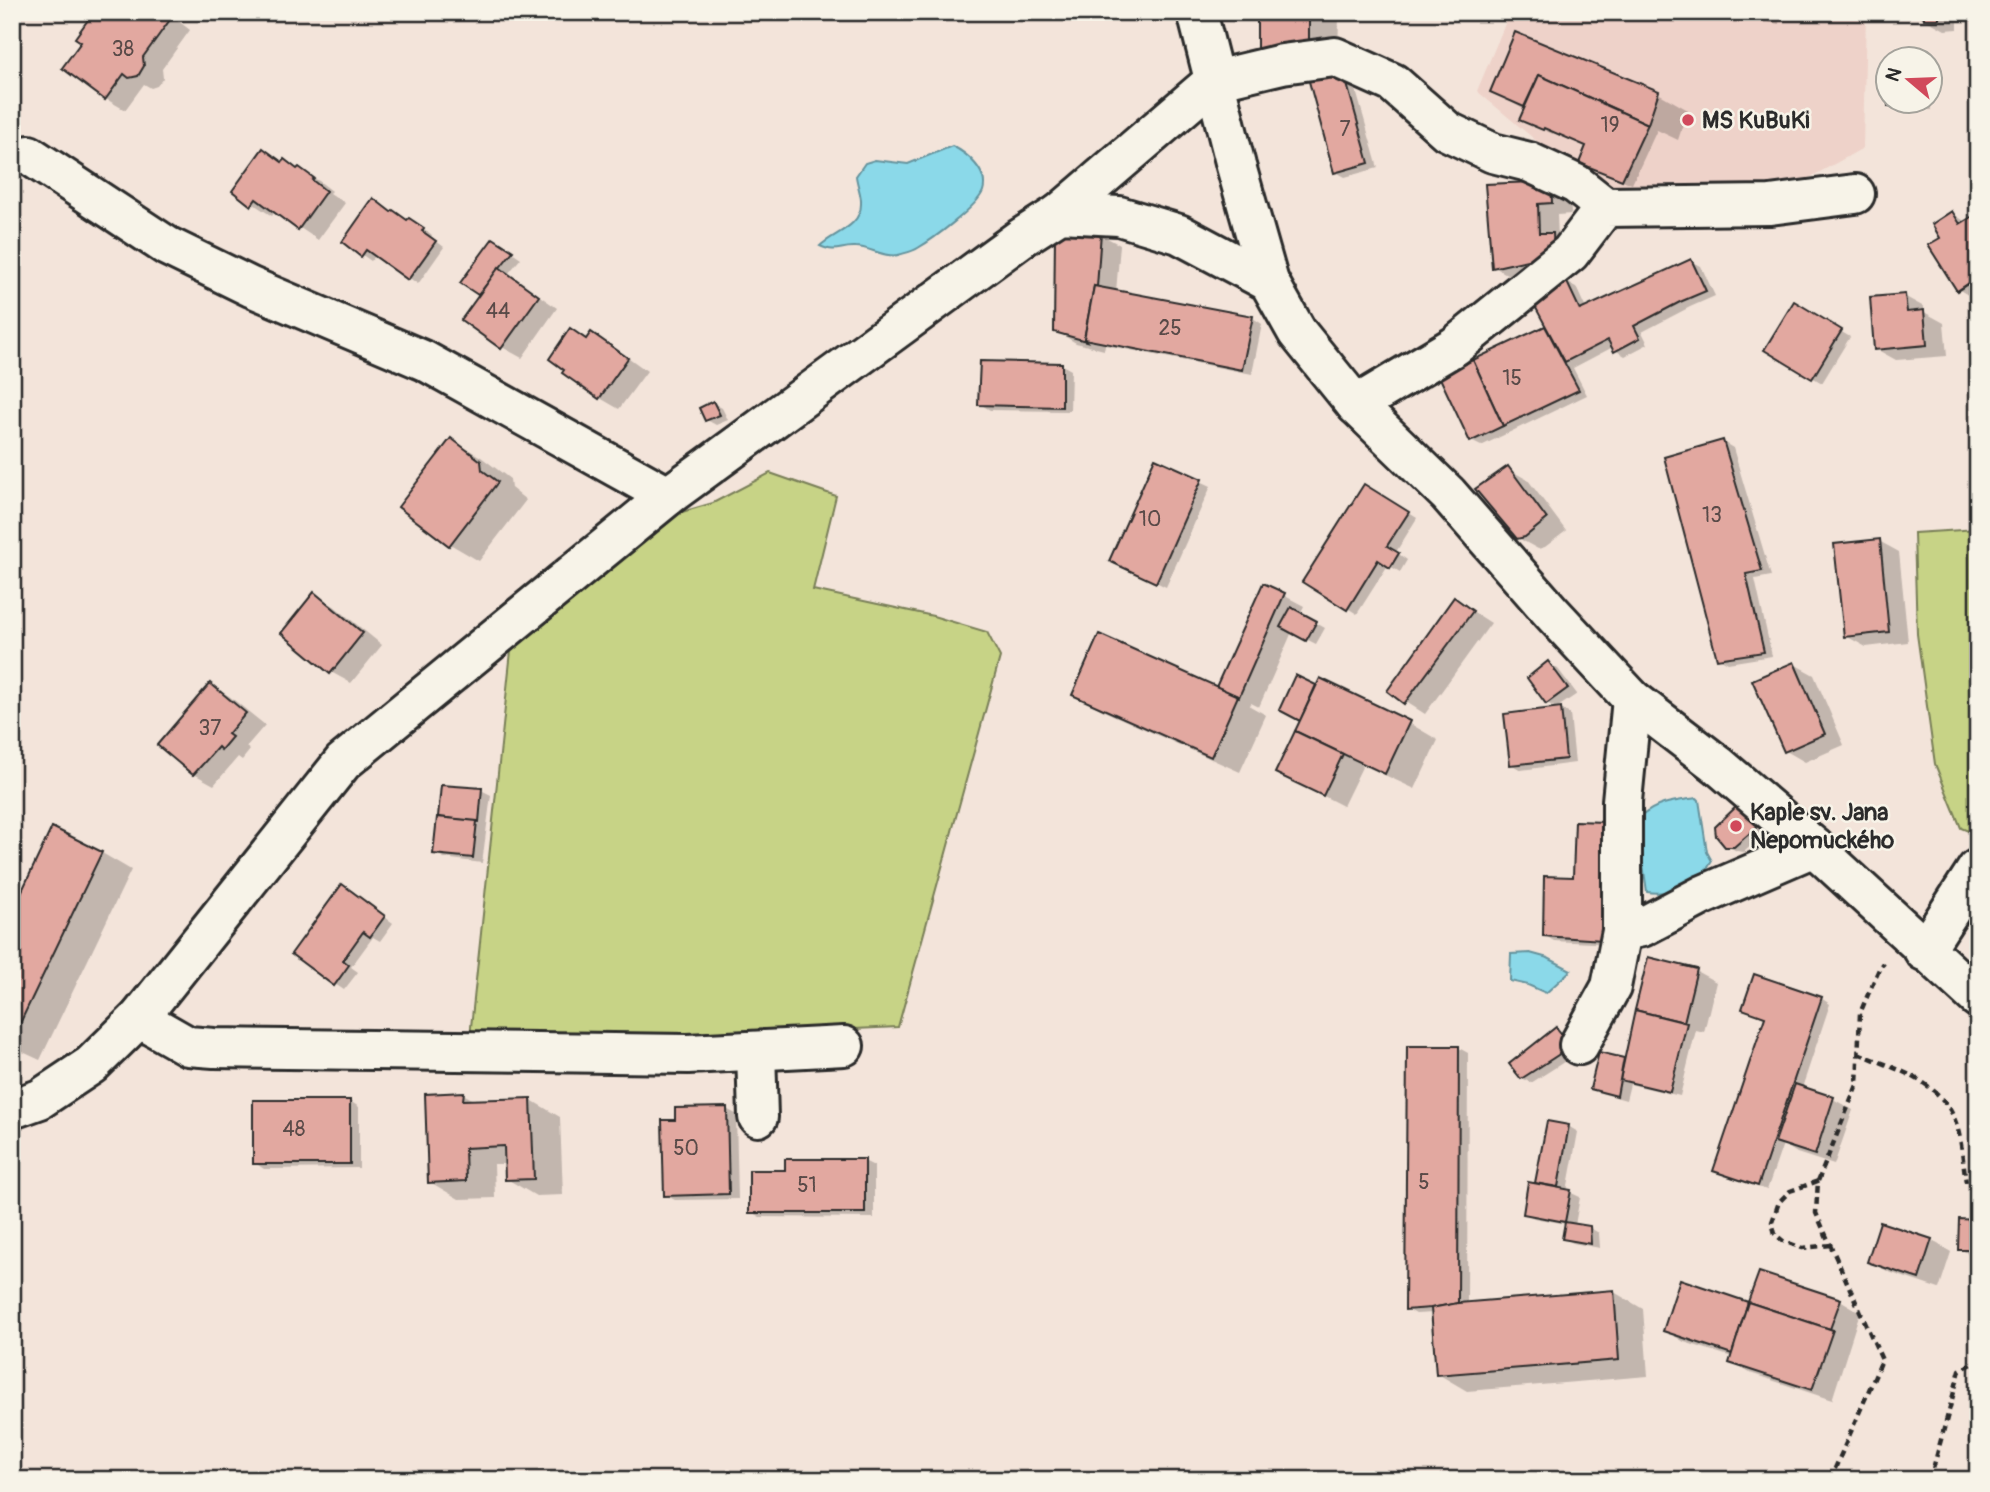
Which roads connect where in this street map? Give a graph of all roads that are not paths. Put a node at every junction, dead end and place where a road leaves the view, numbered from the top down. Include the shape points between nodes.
1 (1197, 12) edge
2 (1215, 80) junction
3 (29, 155) dead end
4 (1855, 194) dead end
5 (1605, 207) junction
6 (1060, 213) junction
7 (1269, 282) junction
8 (1356, 405) junction
9 (668, 496) junction
10 (1632, 699) junction
11 (1814, 847) junction
12 (1977, 869) edge
13 (1622, 931) junction
14 (1916, 943) junction
15 (1978, 998) edge
16 (139, 1018) junction
17 (1579, 1045) dead end
18 (844, 1046) dead end
19 (756, 1051) junction
20 (12, 1109) edge
21 (758, 1117) dead end

1 - 2 street
2 - 5 street via 1335,57 1393,83 1447,131 1576,184
2 - 6 street
2 - 7 street
3 - 9 street via 167,246 425,361
4 - 5 street via 1770,205
5 - 8 street via 1570,253 1455,346
6 - 7 street via 1119,216 1179,234
6 - 9 street
7 - 8 street via 1297,332
8 - 10 street via 1448,494
9 - 16 street via 343,762
10 - 11 street
10 - 13 street via 1622,801
11 - 13 street
11 - 14 street
12 - 14 street
13 - 17 street via 1611,987
14 - 15 street
16 - 19 street via 188,1046 214,1048
16 - 20 street via 91,1065 40,1099
18 - 19 street
19 - 21 street

